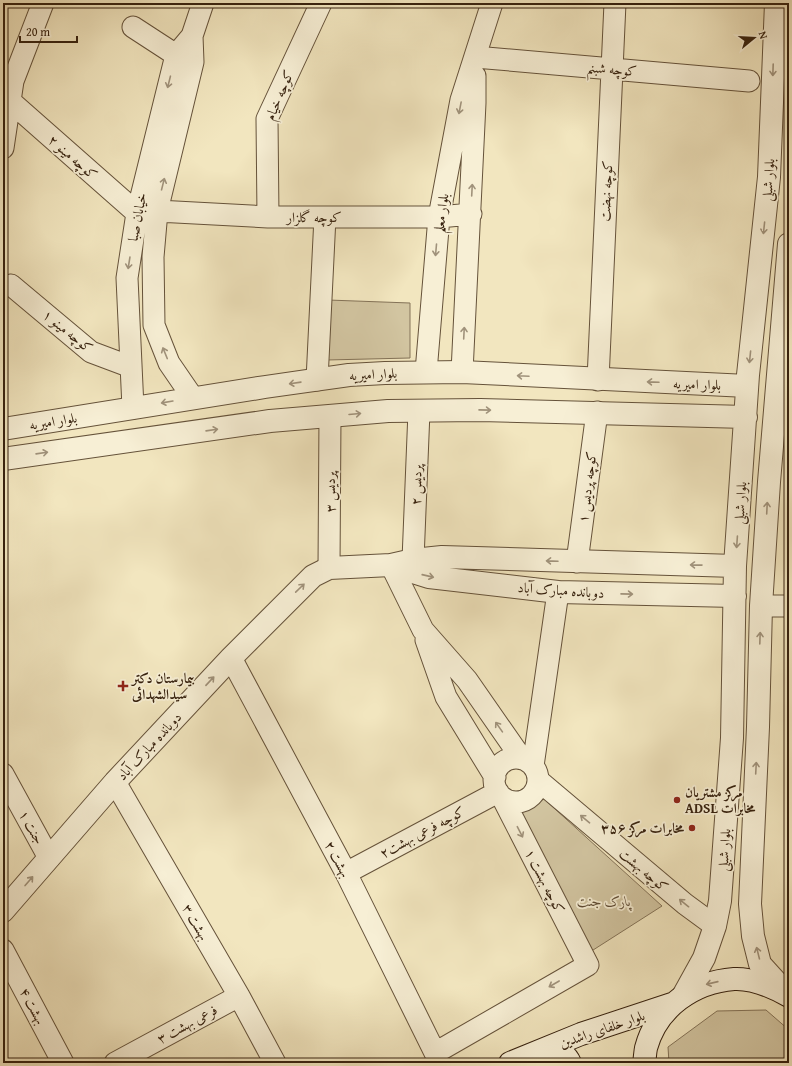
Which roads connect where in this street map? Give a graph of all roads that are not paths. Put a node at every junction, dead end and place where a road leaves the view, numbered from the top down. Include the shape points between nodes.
1 (43, 3) edge
2 (203, 3) edge
3 (321, 3) edge
4 (492, 3) edge
5 (615, 3) edge
6 (776, 3) edge
7 (133, 27) dead end
8 (192, 36) junction
9 (176, 55) junction
10 (475, 57) junction
11 (612, 69) junction
12 (749, 81) dead end
13 (10, 101) junction
14 (3, 148) edge
15 (147, 212) junction
16 (471, 214) junction
17 (268, 217) junction
18 (325, 217) junction
19 (439, 217) junction
20 (789, 244) edge
21 (11, 285) dead end
22 (131, 367) junction
23 (426, 372) junction
24 (462, 372) junction
25 (784, 376) edge
26 (317, 380) junction
27 (598, 380) junction
28 (748, 386) junction
29 (265, 387) junction
30 (193, 398) junction
31 (133, 408) junction
32 (419, 411) junction
33 (597, 412) junction
34 (330, 416) junction
35 (746, 417) junction
36 (270, 421) junction
37 (3, 429) edge
38 (781, 433) edge
39 (3, 459) edge
40 (413, 560) junction
41 (577, 562) junction
42 (391, 565) junction
43 (735, 566) junction
44 (329, 568) junction
45 (558, 592) junction
46 (735, 596) junction
47 (762, 606) junction
48 (789, 606) edge
49 (422, 630) junction
50 (231, 658) junction
51 (531, 768) junction
52 (3, 774) edge
53 (115, 782) junction
54 (498, 789) junction
55 (49, 858) junction
56 (346, 873) junction
57 (3, 911) edge
58 (715, 926) junction
59 (3, 950) edge
60 (239, 996) junction
61 (789, 996) edge
62 (678, 1000) junction
63 (550, 1047) junction
64 (438, 1058) edge
65 (63, 1063) edge
66 (115, 1063) edge
67 (274, 1063) edge
68 (510, 1063) edge
69 (570, 1063) edge
70 (644, 1063) edge

1 - 13 street via 13,81
2 - 8 street, خیابان صبا
3 - 17 street, کوچه خیام via 266,119
4 - 10 street, بلوار معلم
5 - 11 street, کوچه نهضت
6 -> 28 street, بلوار شبلی via 769,177
7 - 9 street
8 - 9 street, خیابان صبا
15 -> 8 street, خیابان صبا via 192,62
9 -> 15 street, خیابان صبا
10 - 11 street, کوچه شبنم
16 -> 10 street, بلوار معلم
10 -> 19 street, بلوار معلم via 461,100
11 - 12 street, کوچه شبنم
11 - 27 street, کوچه نهضت
13 - 14 street
13 - 15 street, کوچه مینو ۲
15 - 17 street, کوچه گلزار
15 -> 22 street, خیابان صبا via 127,278
30 -> 15 street, خیابان صبا via 169,363 154,324 152,257
16 - 19 street, کوچه گلزار
24 -> 16 street, بلوار معلم
17 - 18 street, کوچه گلزار
18 - 19 street, کوچه گلزار
18 - 26 street
19 -> 23 street, بلوار معلم
20 - 25 street, بلوار شبلی via 779,351
21 - 22 street, کوچه مینو ۱ via 91,352
22 - 31 street, خیابان صبا
23 - 24 street, بلوار امیریه
23 - 26 street, بلوار امیریه via 348,375
27 -> 24 street, بلوار امیریه
25 - 38 street, بلوار شبلی
26 -> 29 street, بلوار امیریه
28 -> 27 street, بلوار امیریه
28 - 35 street, بلوار شبلی
29 - 30 street, بلوار امیریه
29 - 36 street
30 -> 31 street, بلوار امیریه
31 - 37 street, بلوار امیریه
32 -> 33 street
34 -> 32 street
32 - 40 street, پردیس ۲
33 - 35 street
33 - 41 street, کوچه پردیس ۱
34 - 36 street
34 - 44 street, پردیس ۳
35 -> 43 street, بلوار شبلی
39 -> 36 street
47 -> 38 street, بلوار شبلی
41 -> 40 street, دوبانده مبارک آباد via 442,557
40 - 42 street, دوبانده مبارک آباد
43 -> 41 street, دوبانده مبارک آباد
42 - 44 street, دوبانده مبارک آباد
42 -> 45 street, دوبانده مبارک آباد via 429,577
42 - 49 street
43 - 46 street, بلوار شبلی
50 -> 44 street, دوبانده مبارک آباد via 314,576
45 -> 46 street, دوبانده مبارک آباد
45 - 51 street
46 - 58 street, بلوار شبلی via 732,738 720,900
47 - 48 street
61 -> 47 street, بلوار شبلی via 760,964 753,936 750,904
51 -> 49 street, کوچه بهشت via 467,680
49 - 54 street, کوچه بهشت ۱ via 446,697
53 -> 50 street, دوبانده مبارک آباد
50 - 56 street, بهشت ۲
51 - 54 street via 514,758 507,760 497,770
51 - 54 street via 537,787 529,798 523,801 509,801
58 -> 51 street, کوچه بهشت via 685,904
52 - 55 street, جنت ۱
53 - 55 street, دوبانده مبارک آباد
53 - 60 street, بهشت ۳
54 - 56 street, کوچه فرعی بهشت۲
54 -> 64 street, کوچه بهشت ۱ via 588,965
57 -> 55 street, دوبانده مبارک آباد
56 - 64 street, بهشت ۲
58 - 62 street, بلوار شبلی via 704,958
59 - 65 street, بهشت ۴
60 - 66 street, فرعی بهشت ۳
60 - 67 street, بهشت ۳
61 -> 62 street via 763,983 736,979 708,983
62 - 63 street, بلوار خلفای راشدین
62 - 70 street via 656,1024 646,1047
63 - 68 street, بلوار خلفای راشدین
63 - 69 street via 560,1050

